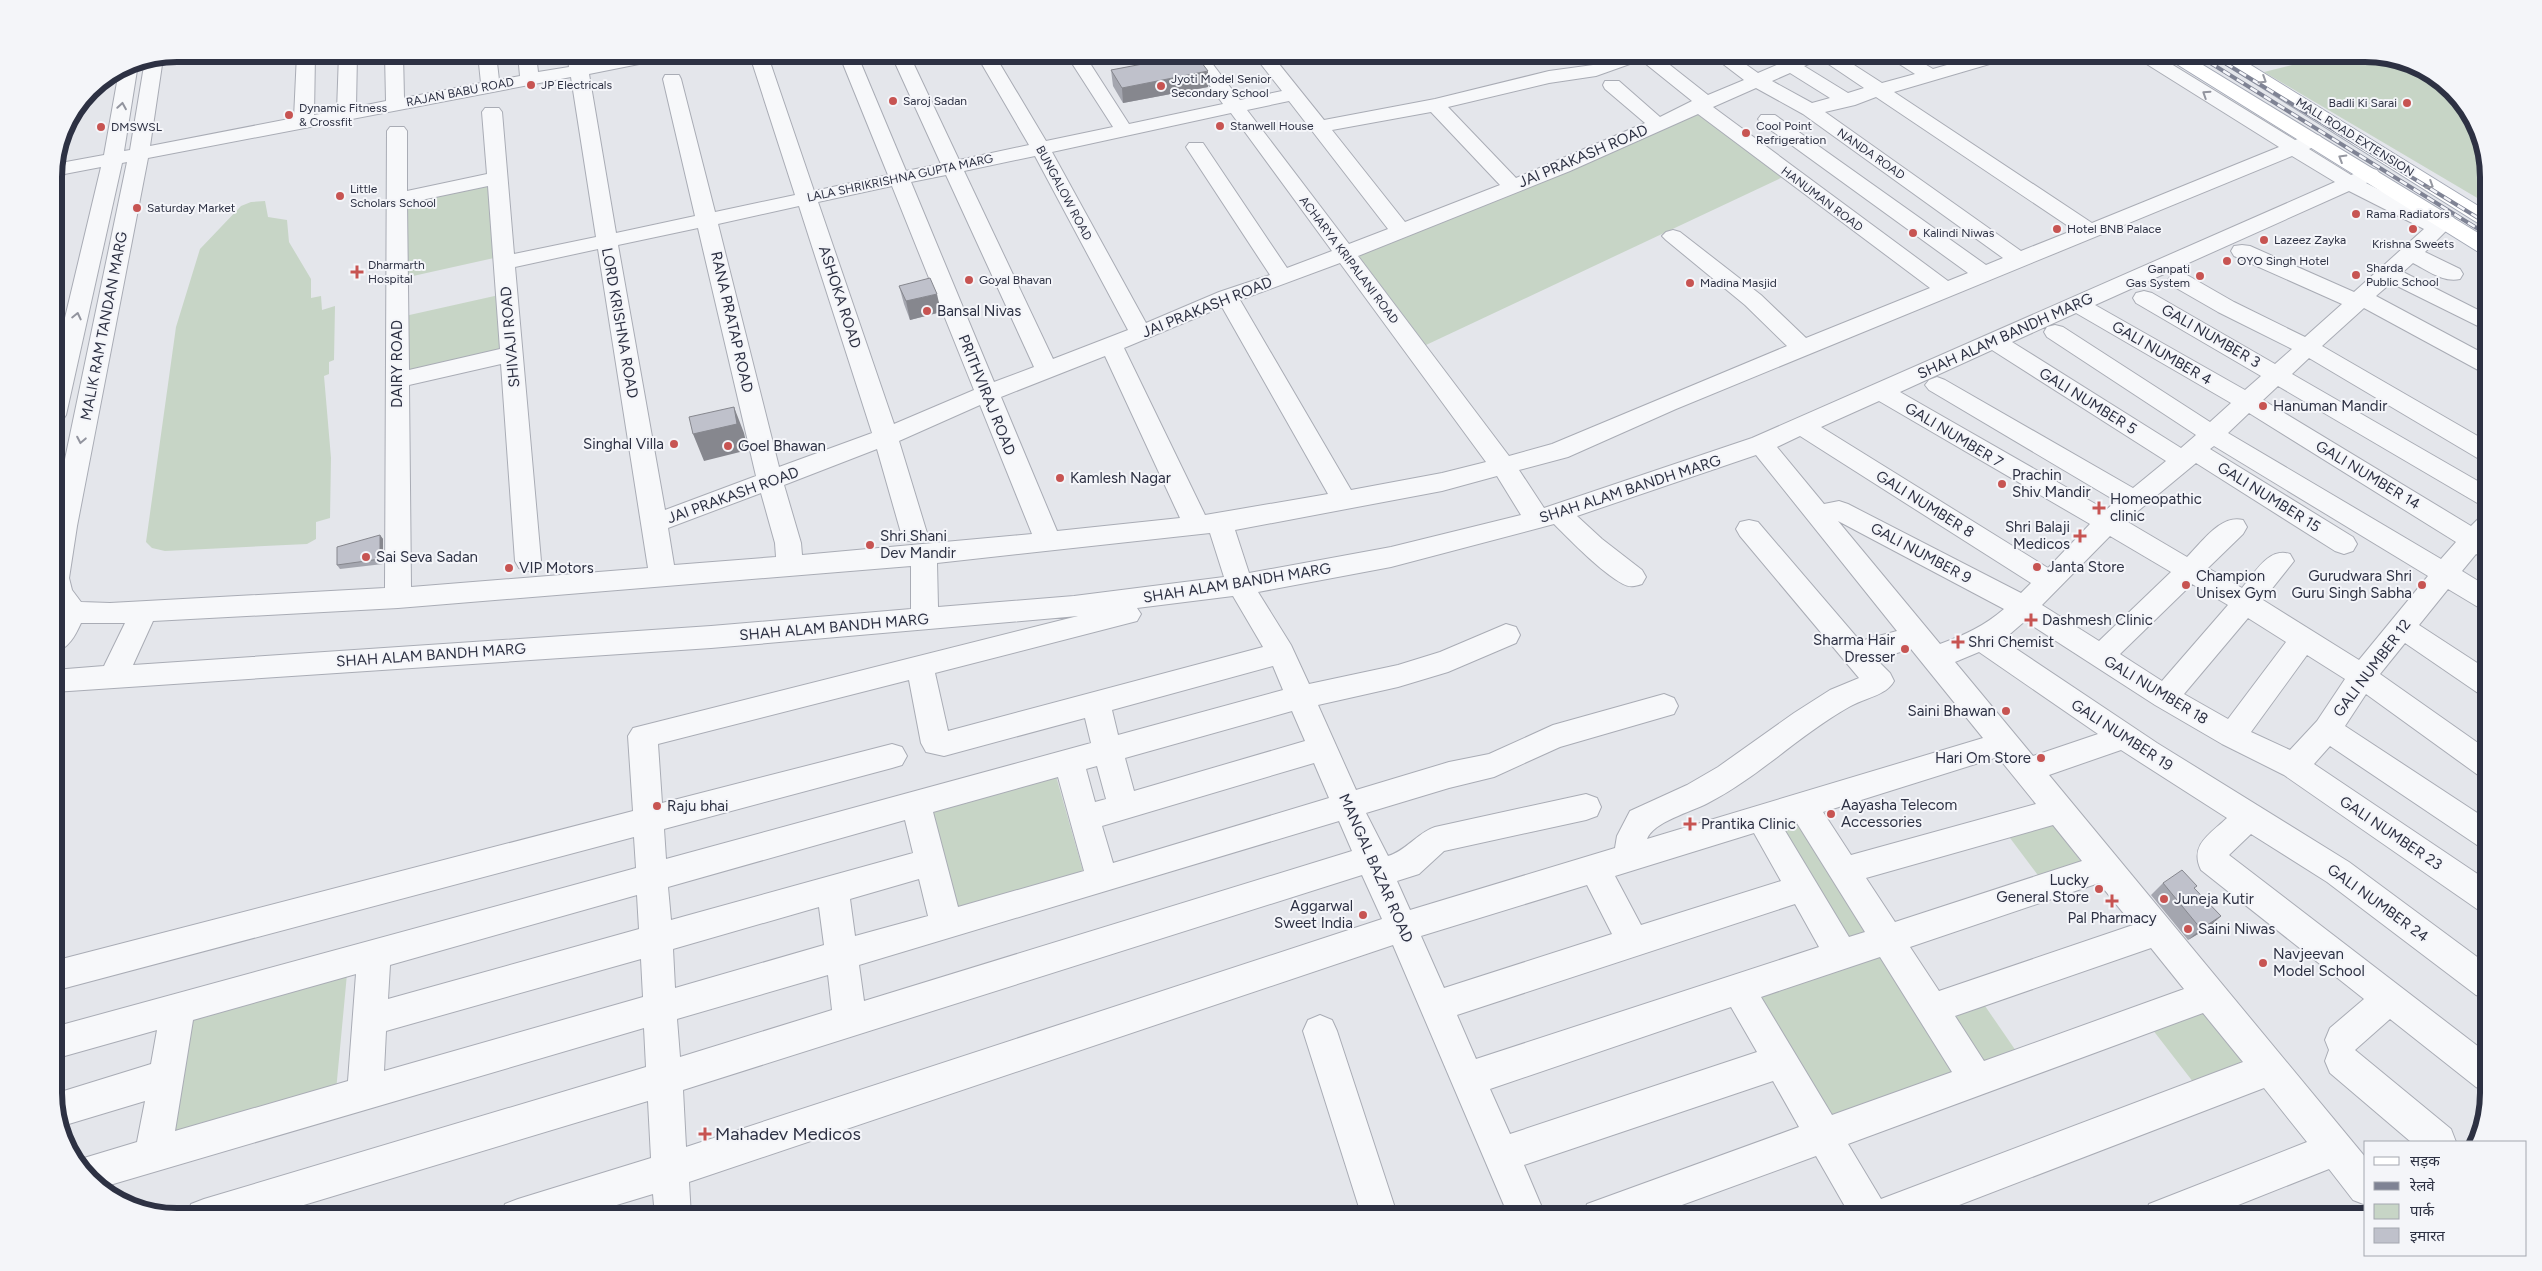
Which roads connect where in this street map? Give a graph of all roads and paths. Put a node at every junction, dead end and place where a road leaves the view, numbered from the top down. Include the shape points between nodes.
1 (577, 62) edge
2 (761, 62) dead end
3 (1269, 62) edge
4 (1617, 62) edge
5 (1654, 62) edge
6 (1730, 62) edge
7 (1792, 62) edge
8 (1832, 62) edge
9 (1909, 62) edge
10 (1959, 62) edge
11 (1977, 62) edge
12 (2155, 62) edge
13 (2186, 62) edge
14 (2234, 62) edge
15 (306, 63) edge
16 (348, 63) edge
17 (394, 63) edge
18 (488, 63) edge
19 (528, 63) edge
20 (575, 63) edge
21 (851, 63) edge
22 (904, 63) edge
23 (990, 63) edge
24 (1081, 63) edge
25 (1202, 63) edge
26 (153, 65) edge
27 (1783, 65) junction
28 (1964, 66) junction
29 (126, 75) edge
30 (1930, 75) junction
31 (530, 79) junction
32 (672, 79) dead end
33 (1756, 80) junction
34 (1612, 85) dead end
35 (491, 86) junction
36 (1881, 91) junction
37 (1295, 94) junction
38 (1848, 101) junction
39 (395, 104) junction
40 (1702, 104) junction
41 (1435, 105) junction
42 (1236, 107) junction
43 (1806, 108) junction
44 (492, 112) dead end
45 (346, 113) junction
46 (1768, 119) junction
47 (304, 121) junction
48 (1657, 124) junction
49 (1320, 127) junction
50 (397, 130) dead end
51 (1124, 130) junction
52 (1733, 132) junction
53 (2313, 140) junction
54 (1040, 147) junction
55 (1196, 147) dead end
56 (2289, 150) junction
57 (139, 152) junction
58 (113, 157) junction
59 (954, 167) junction
60 (63, 168) edge
61 (497, 178) junction
62 (898, 179) junction
63 (2360, 179) junction
64 (1513, 187) junction
65 (806, 198) junction
66 (397, 199) junction
67 (2479, 215) edge
68 (708, 219) junction
69 (2442, 225) junction
70 (2089, 230) junction
71 (1401, 231) junction
72 (1673, 236) dead end
73 (606, 241) junction
74 (2479, 244) edge
75 (2233, 245) junction
76 (2410, 253) junction
77 (1345, 254) junction
78 (2019, 260) junction
79 (504, 263) junction
80 (2389, 272) junction
81 (2452, 274) dead end
82 (1985, 275) junction
83 (1283, 278) junction
84 (2179, 280) dead end
85 (1947, 290) junction
86 (1227, 297) junction
87 (2144, 298) dead end
88 (2360, 300) junction
89 (2077, 304) junction
90 (2479, 319) edge
91 (2055, 332) dead end
92 (1140, 334) junction
93 (1994, 341) junction
94 (1111, 345) junction
95 (2307, 347) junction
96 (1802, 348) junction
97 (512, 354) junction
98 (2479, 361) edge
99 (1047, 370) junction
100 (2277, 374) junction
101 (63, 376) edge
102 (397, 380) junction
103 (1937, 385) dead end
104 (1880, 391) junction
105 (987, 394) junction
106 (2248, 402) junction
107 (1802, 426) junction
108 (886, 437) junction
109 (1761, 444) junction
110 (2479, 447) edge
111 (2196, 448) junction
112 (1503, 466) junction
113 (770, 481) junction
114 (2479, 493) edge
115 (1344, 500) junction
116 (2134, 500) junction
117 (1818, 515) junction
118 (1548, 516) junction
119 (655, 523) junction
120 (1208, 523) junction
121 (2106, 524) junction
122 (2234, 527) dead end
123 (1749, 529) dead end
124 (63, 532) edge
125 (2479, 536) edge
126 (1048, 541) junction
127 (2479, 541) edge
128 (919, 544) junction
129 (2344, 544) dead end
130 (2281, 560) dead end
131 (528, 561) dead end
132 (789, 566) junction
133 (2190, 570) junction
134 (2445, 574) junction
135 (663, 576) junction
136 (1632, 577) dead end
137 (2050, 582) junction
138 (1240, 585) junction
139 (2479, 595) edge
140 (398, 598) junction
141 (63, 600) edge
142 (2246, 603) junction
143 (63, 605) edge
144 (2022, 606) junction
145 (1062, 607) junction
146 (144, 611) junction
147 (925, 619) junction
148 (2402, 627) junction
149 (63, 631) edge
150 (1052, 633) junction
151 (1506, 635) dead end
152 (2303, 639) junction
153 (1982, 640) junction
154 (1926, 647) junction
155 (1281, 653) junction
156 (1854, 654) junction
157 (2101, 656) junction
158 (920, 667) junction
159 (2362, 676) junction
160 (113, 677) junction
161 (2480, 678) edge
162 (63, 680) edge
163 (2164, 696) junction
164 (1301, 697) junction
165 (1095, 702) junction
166 (1664, 706) dead end
167 (2326, 729) junction
168 (2232, 736) junction
169 (2125, 737) junction
170 (2005, 743) junction
171 (1324, 748) junction
172 (1108, 752) junction
173 (892, 756) dead end
174 (2480, 760) edge
175 (1069, 763) junction
176 (2294, 766) junction
177 (2026, 770) junction
178 (916, 805) junction
179 (1802, 805) junction
180 (1349, 806) junction
181 (1123, 807) junction
182 (1586, 807) dead end
183 (2059, 810) junction
184 (1085, 818) junction
185 (1761, 818) junction
186 (2258, 820) junction
187 (648, 821) junction
188 (2480, 831) edge
189 (1630, 858) junction
190 (930, 862) junction
191 (1376, 866) junction
192 (2106, 867) junction
193 (1595, 868) junction
194 (1843, 871) junction
195 (652, 878) junction
196 (1102, 880) junction
197 (1802, 888) junction
198 (833, 889) junction
199 (2480, 893) edge
200 (946, 925) junction
201 (1402, 927) junction
202 (2158, 931) junction
203 (655, 939) junction
204 (1886, 941) junction
205 (1633, 942) junction
206 (374, 955) junction
207 (842, 955) junction
208 (1842, 956) junction
209 (63, 974) edge
210 (2480, 978) edge
211 (1739, 990) junction
212 (2210, 995) junction
213 (2390, 997) junction
214 (1436, 1006) junction
215 (660, 1007) junction
216 (178, 1009) junction
217 (1931, 1009) junction
218 (370, 1020) junction
219 (850, 1021) junction
220 (1320, 1031) dead end
221 (63, 1041) edge
222 (1781, 1061) junction
223 (2270, 1069) junction
224 (2480, 1069) edge
225 (166, 1077) junction
226 (664, 1078) junction
227 (1468, 1079) junction
228 (1977, 1081) junction
229 (365, 1092) junction
230 (64, 1108) edge
231 (1825, 1136) junction
232 (2437, 1141) edge
233 (2335, 1149) junction
234 (153, 1153) junction
235 (1501, 1155) junction
236 (671, 1170) junction
237 (94, 1172) edge
238 (2364, 1185) edge
239 (234, 1208) edge
240 (547, 1208) edge
241 (673, 1208) edge
242 (1377, 1208) edge
243 (1524, 1208) edge
244 (1625, 1208) edge
245 (1866, 1208) edge
246 (1905, 1208) edge
247 (2185, 1208) edge

1 - 73 street, LORD KRISHNA ROAD
2 - 65 street, ASHOKA ROAD
3 - 37 street
4 - 41 street via 1596,70
5 - 40 street, HANUMAN ROAD
6 - 33 street, NANDA ROAD
7 - 27 street, JAI PRAKASH ROAD
8 - 36 street
9 - 30 street
10 - 28 street
11 - 28 street
56 -> 12 street
13 - 53 main road
14 -> 67 main road, MALL ROAD EXTENSION
15 - 47 street
16 - 45 street
17 - 39 street
18 - 35 street
19 - 31 street
20 - 31 street, RAJAN BABU ROAD
21 - 62 street, PRITHVIRAJ ROAD
22 - 59 street
23 - 54 street, BUNGALOW ROAD
24 - 51 street
25 - 42 street, ACHARYA KRIPALANI ROAD
26 - 57 street, MALIK RAM TANDAN MARG
27 - 33 street, JAI PRAKASH ROAD
27 - 38 street
28 - 30 street
58 -> 29 street, MALIK RAM TANDAN MARG
30 - 36 street
31 - 35 street, RAJAN BABU ROAD
32 - 68 street, RANA PRATAP ROAD
33 - 40 street, JAI PRAKASH ROAD
33 - 43 street, NANDA ROAD
34 - 48 street
35 - 39 street, RAJAN BABU ROAD
36 - 38 street
36 - 70 street
37 - 42 street, LALA SHRIKRISHNA GUPTA MARG
37 - 49 street
38 - 43 street
39 - 45 street, RAJAN BABU ROAD
40 - 48 street, JAI PRAKASH ROAD
40 - 52 street, HANUMAN ROAD
41 - 49 street
41 - 64 street
42 - 51 street, LALA SHRIKRISHNA GUPTA MARG
42 - 77 street, ACHARYA KRIPALANI ROAD
43 - 46 street
43 - 78 street, NANDA ROAD
44 - 61 street, SHIVAJI ROAD
45 - 47 street, RAJAN BABU ROAD
46 - 52 street
46 - 82 street
47 - 57 street, RAJAN BABU ROAD
48 - 64 street, JAI PRAKASH ROAD
49 - 71 street
50 - 66 street, DAIRY ROAD
51 - 54 street, LALA SHRIKRISHNA GUPTA MARG
52 - 85 street, HANUMAN ROAD
53 - 56 street
63 -> 53 main road
54 - 59 street, LALA SHRIKRISHNA GUPTA MARG
54 - 92 street, BUNGALOW ROAD
55 - 83 street
56 - 63 street
56 - 70 street
57 - 58 street, RAJAN BABU ROAD
57 -> 124 street, MALIK RAM TANDAN MARG
58 - 60 street, RAJAN BABU ROAD
101 -> 58 street, MALIK RAM TANDAN MARG
59 - 62 street, LALA SHRIKRISHNA GUPTA MARG
59 - 99 street
61 - 66 street
61 - 79 street, SHIVAJI ROAD
62 - 65 street, LALA SHRIKRISHNA GUPTA MARG
62 - 105 street, PRITHVIRAJ ROAD
63 - 69 main road
63 - 75 street, SHAH ALAM BANDH MARG
64 - 71 street, JAI PRAKASH ROAD
65 - 68 street, LALA SHRIKRISHNA GUPTA MARG
65 - 108 street, ASHOKA ROAD
66 - 102 street, DAIRY ROAD
68 - 73 street, LALA SHRIKRISHNA GUPTA MARG
68 - 113 street, RANA PRATAP ROAD
69 - 74 main road
69 - 76 street
70 - 78 street
71 - 77 street, JAI PRAKASH ROAD
72 - 96 street via 1753,300
73 - 79 street, LALA SHRIKRISHNA GUPTA MARG
73 - 119 street, LORD KRISHNA ROAD
75 - 88 street
75 - 89 street, SHAH ALAM BANDH MARG
76 - 80 street
76 - 81 street
77 - 83 street, JAI PRAKASH ROAD
77 - 112 street, ACHARYA KRIPALANI ROAD
78 - 82 street
79 - 97 street, SHIVAJI ROAD
80 - 88 street
80 - 90 street
82 - 85 street
83 - 86 street, JAI PRAKASH ROAD
84 - 95 street via 2246,318
85 - 96 street
86 - 92 street, JAI PRAKASH ROAD
86 - 115 street
87 - 100 street, GALI NUMBER 3
88 - 95 street
88 - 98 street
89 - 93 street, SHAH ALAM BANDH MARG
89 - 106 street, GALI NUMBER 4
91 - 111 street
92 - 94 street, JAI PRAKASH ROAD
93 - 104 street, SHAH ALAM BANDH MARG
93 - 111 street, GALI NUMBER 5
94 - 99 street, JAI PRAKASH ROAD
94 - 120 street, MANGAL BAZAR ROAD
95 - 100 street
95 - 110 street
96 - 112 street via 1559,451
97 - 102 street
97 - 131 street, SHIVAJI ROAD
99 - 105 street, JAI PRAKASH ROAD
100 - 106 street
100 - 114 street, GALI NUMBER 3
102 - 140 street, DAIRY ROAD
103 - 116 street
104 - 107 street, SHAH ALAM BANDH MARG
104 - 121 street, GALI NUMBER 7
105 - 108 street, JAI PRAKASH ROAD
105 - 126 street, PRITHVIRAJ ROAD
106 - 111 street
106 - 125 street, GALI NUMBER 14
107 - 109 street, SHAH ALAM BANDH MARG
107 - 137 street, GALI NUMBER 8
108 - 113 street, JAI PRAKASH ROAD
108 - 128 street, ASHOKA ROAD
109 - 117 street
109 - 118 street, SHAH ALAM BANDH MARG
111 - 116 street
111 - 129 street, GALI NUMBER 15
111 - 134 street
112 - 115 street via 1442,482
112 - 118 street, ACHARYA KRIPALANI ROAD
113 - 119 street, JAI PRAKASH ROAD
113 - 132 street, RANA PRATAP ROAD via 788,543
115 - 120 street
116 - 121 street
117 - 144 street, GALI NUMBER 9 via 1839,510
117 - 154 street
118 - 136 street, ACHARYA KRIPALANI ROAD
118 - 138 street, SHAH ALAM BANDH MARG via 1392,557
119 - 135 street, LORD KRISHNA ROAD
120 - 126 street
120 - 138 street, MANGAL BAZAR ROAD
121 - 133 street, GALI NUMBER 7
121 - 137 street
122 - 133 street
123 - 156 street
126 - 128 street
127 - 134 street, GALI NUMBER 12
128 - 132 street
128 - 147 street, ASHOKA ROAD
130 - 142 street
132 - 135 street
133 - 142 street, GALI NUMBER 7
133 - 157 street
134 - 139 street
134 - 148 street, GALI NUMBER 12
135 - 140 street
137 - 144 street
138 - 145 street, SHAH ALAM BANDH MARG
138 - 150 street
138 - 155 street, MANGAL BAZAR ROAD
140 - 146 street
141 - 146 street via 96,614
142 - 152 street, GALI NUMBER 7
142 - 163 street
143 - 149 street via 67,626
144 - 153 street via 1998,630
144 - 157 street, GALI NUMBER 18
145 - 147 street, SHAH ALAM BANDH MARG
145 - 150 street
146 - 160 street
147 - 160 street, SHAH ALAM BANDH MARG via 701,638
148 - 159 street, GALI NUMBER 12
148 - 161 street
150 - 158 street
151 - 164 street via 1448,661
152 - 159 street, GALI NUMBER 7
152 - 168 street
153 - 154 street
153 - 169 street, GALI NUMBER 19
154 - 156 street
154 - 170 street
155 - 164 street, MANGAL BAZAR ROAD
155 - 165 street
156 - 189 street via 1880,681 1833,702 1729,776 1641,820 1632,836
157 - 163 street, GALI NUMBER 18
158 - 165 street via 936,743 944,744
158 - 187 street via 643,736
159 - 167 street, GALI NUMBER 12
159 - 174 street, GALI NUMBER 7
160 - 162 street, SHAH ALAM BANDH MARG
163 - 168 street, GALI NUMBER 18
164 - 171 street, MANGAL BAZAR ROAD
164 - 172 street
165 - 172 street
166 - 180 street via 1553,737 1494,765 1449,775
167 - 176 street, GALI NUMBER 12
167 - 188 street
168 - 176 street, GALI NUMBER 18
169 - 177 street
169 - 186 street, GALI NUMBER 19
170 - 177 street
170 - 179 street
171 - 180 street, MANGAL BAZAR ROAD
171 - 181 street
172 - 175 street
172 - 181 street
173 - 187 street
175 - 178 street
175 - 184 street
176 - 199 street, GALI NUMBER 23
177 - 183 street
178 - 190 street
178 - 195 street
179 - 185 street
179 - 194 street
180 - 191 street, MANGAL BAZAR ROAD
180 - 196 street
181 - 184 street
182 - 191 street via 1435,840 1408,864
183 - 192 street
183 - 194 street
184 - 196 street
185 - 189 street
185 - 197 street
186 - 210 street, GALI NUMBER 24 via 2338,872
186 - 213 street via 2212,852 2212,860
187 - 195 street
187 - 209 street
189 - 193 street
190 - 198 street
190 - 200 street
191 - 201 street, MANGAL BAZAR ROAD
191 - 219 street
192 - 202 street
192 - 204 street
193 - 201 street
193 - 205 street
194 - 204 street
195 - 203 street
195 - 206 street
196 - 200 street
197 - 205 street
197 - 208 street
198 - 203 street
198 - 207 street
200 - 207 street
201 - 214 street, MANGAL BAZAR ROAD
201 - 236 street
202 - 212 street
202 - 217 street
203 - 215 street
203 - 218 street
204 - 208 street
204 - 217 street
205 - 214 street
206 - 216 street
206 - 218 street
207 - 215 street
207 - 219 street
208 - 211 street
211 - 222 street
211 - 227 street
212 - 223 street
212 - 228 street
213 - 224 street
213 - 232 street via 2342,1050
214 - 227 street, MANGAL BAZAR ROAD
215 - 226 street
215 - 229 street
216 - 221 street
216 - 225 street
217 - 228 street
218 - 229 street
219 - 226 street
220 - 242 street
222 - 231 street
222 - 235 street
223 - 233 street
223 - 246 street
225 - 230 street
225 - 234 street
226 - 236 street
226 - 239 street
227 - 235 street, MANGAL BAZAR ROAD
228 - 231 street
229 - 234 street
231 - 244 street
231 - 245 street
233 - 238 street
233 - 247 street
234 - 237 street
235 - 243 street, MANGAL BAZAR ROAD
236 - 240 street
236 - 241 street

